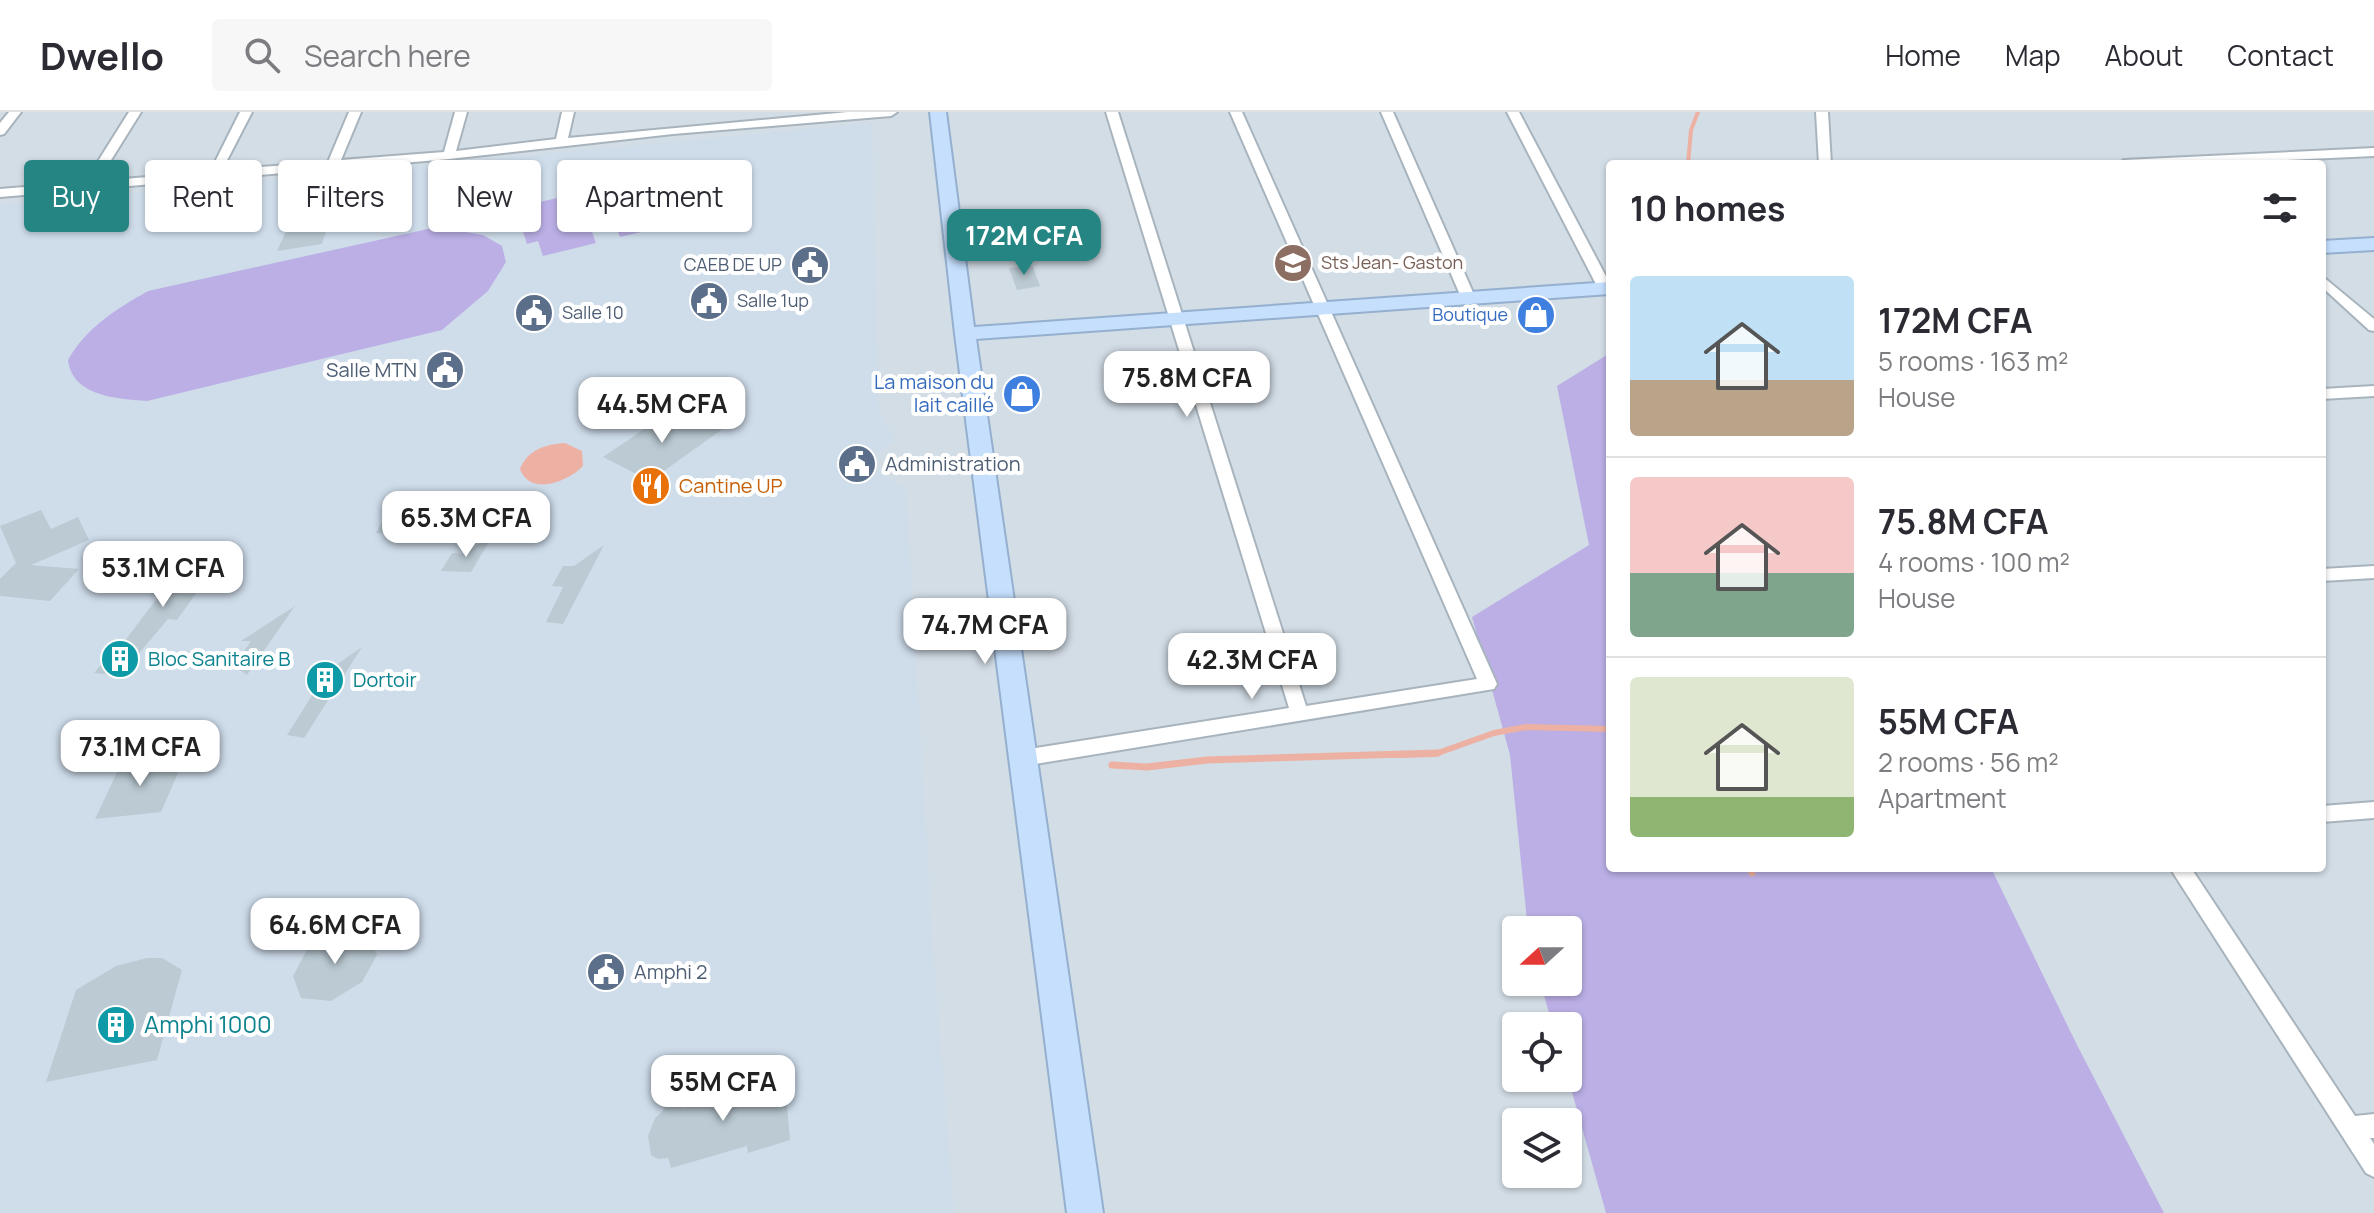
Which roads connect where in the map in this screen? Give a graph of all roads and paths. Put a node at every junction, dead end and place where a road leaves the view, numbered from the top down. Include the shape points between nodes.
1 (15, 112) edge
2 (135, 112) edge
3 (246, 112) edge
4 (355, 112) edge
5 (461, 112) edge
6 (568, 112) edge
7 (675, 112) edge
8 (891, 112) edge
9 (938, 112) edge
10 (1112, 112) edge
11 (1236, 112) edge
12 (1387, 112) edge
13 (1513, 112) edge
14 (1822, 112) edge
15 (778, 117) edge
16 (673, 130) junction
17 (0, 131) edge
18 (561, 143) junction
19 (2374, 152) edge
20 (449, 155) junction
21 (105, 160) edge
22 (222, 160) edge
23 (335, 160) edge
24 (391, 160) edge
25 (1825, 160) edge
26 (2207, 160) edge
27 (24, 191) edge
28 (0, 193) edge
29 (2374, 244) edge
30 (2326, 247) edge
31 (2326, 284) edge
32 (1606, 286) edge
33 (1606, 288) edge
34 (1468, 297) junction
35 (1323, 308) junction
36 (1176, 318) junction
37 (2374, 327) edge
38 (965, 334) junction
39 (2374, 391) edge
40 (2326, 394) edge
41 (2374, 572) edge
42 (2326, 575) edge
43 (1300, 715) junction
44 (1023, 758) junction
45 (2374, 810) edge
46 (2326, 814) edge
47 (2183, 872) edge
48 (2374, 1126) edge
49 (2350, 1128) junction
50 (2374, 1165) edge
51 (1085, 1213) edge

1 - 17 street
2 - 21 street
3 - 22 street
4 - 23 street
5 - 20 street
6 - 18 street
7 - 16 street
8 - 15 street
9 - 38 street
10 - 36 street
11 - 35 street
12 - 34 street
13 - 32 street
14 - 25 street
15 - 16 street
16 - 18 street
18 - 20 street
19 - 26 street
20 - 24 street
27 - 28 street
29 - 30 street
31 - 37 street
33 - 34 street
34 - 35 street
35 - 36 street
35 - 43 street via 1488,684
36 - 38 street
36 - 43 street
38 - 44 street
39 - 40 street
41 - 42 street
43 - 44 street
44 - 51 street
45 - 46 street
47 - 49 street
48 - 49 street
49 - 50 street

